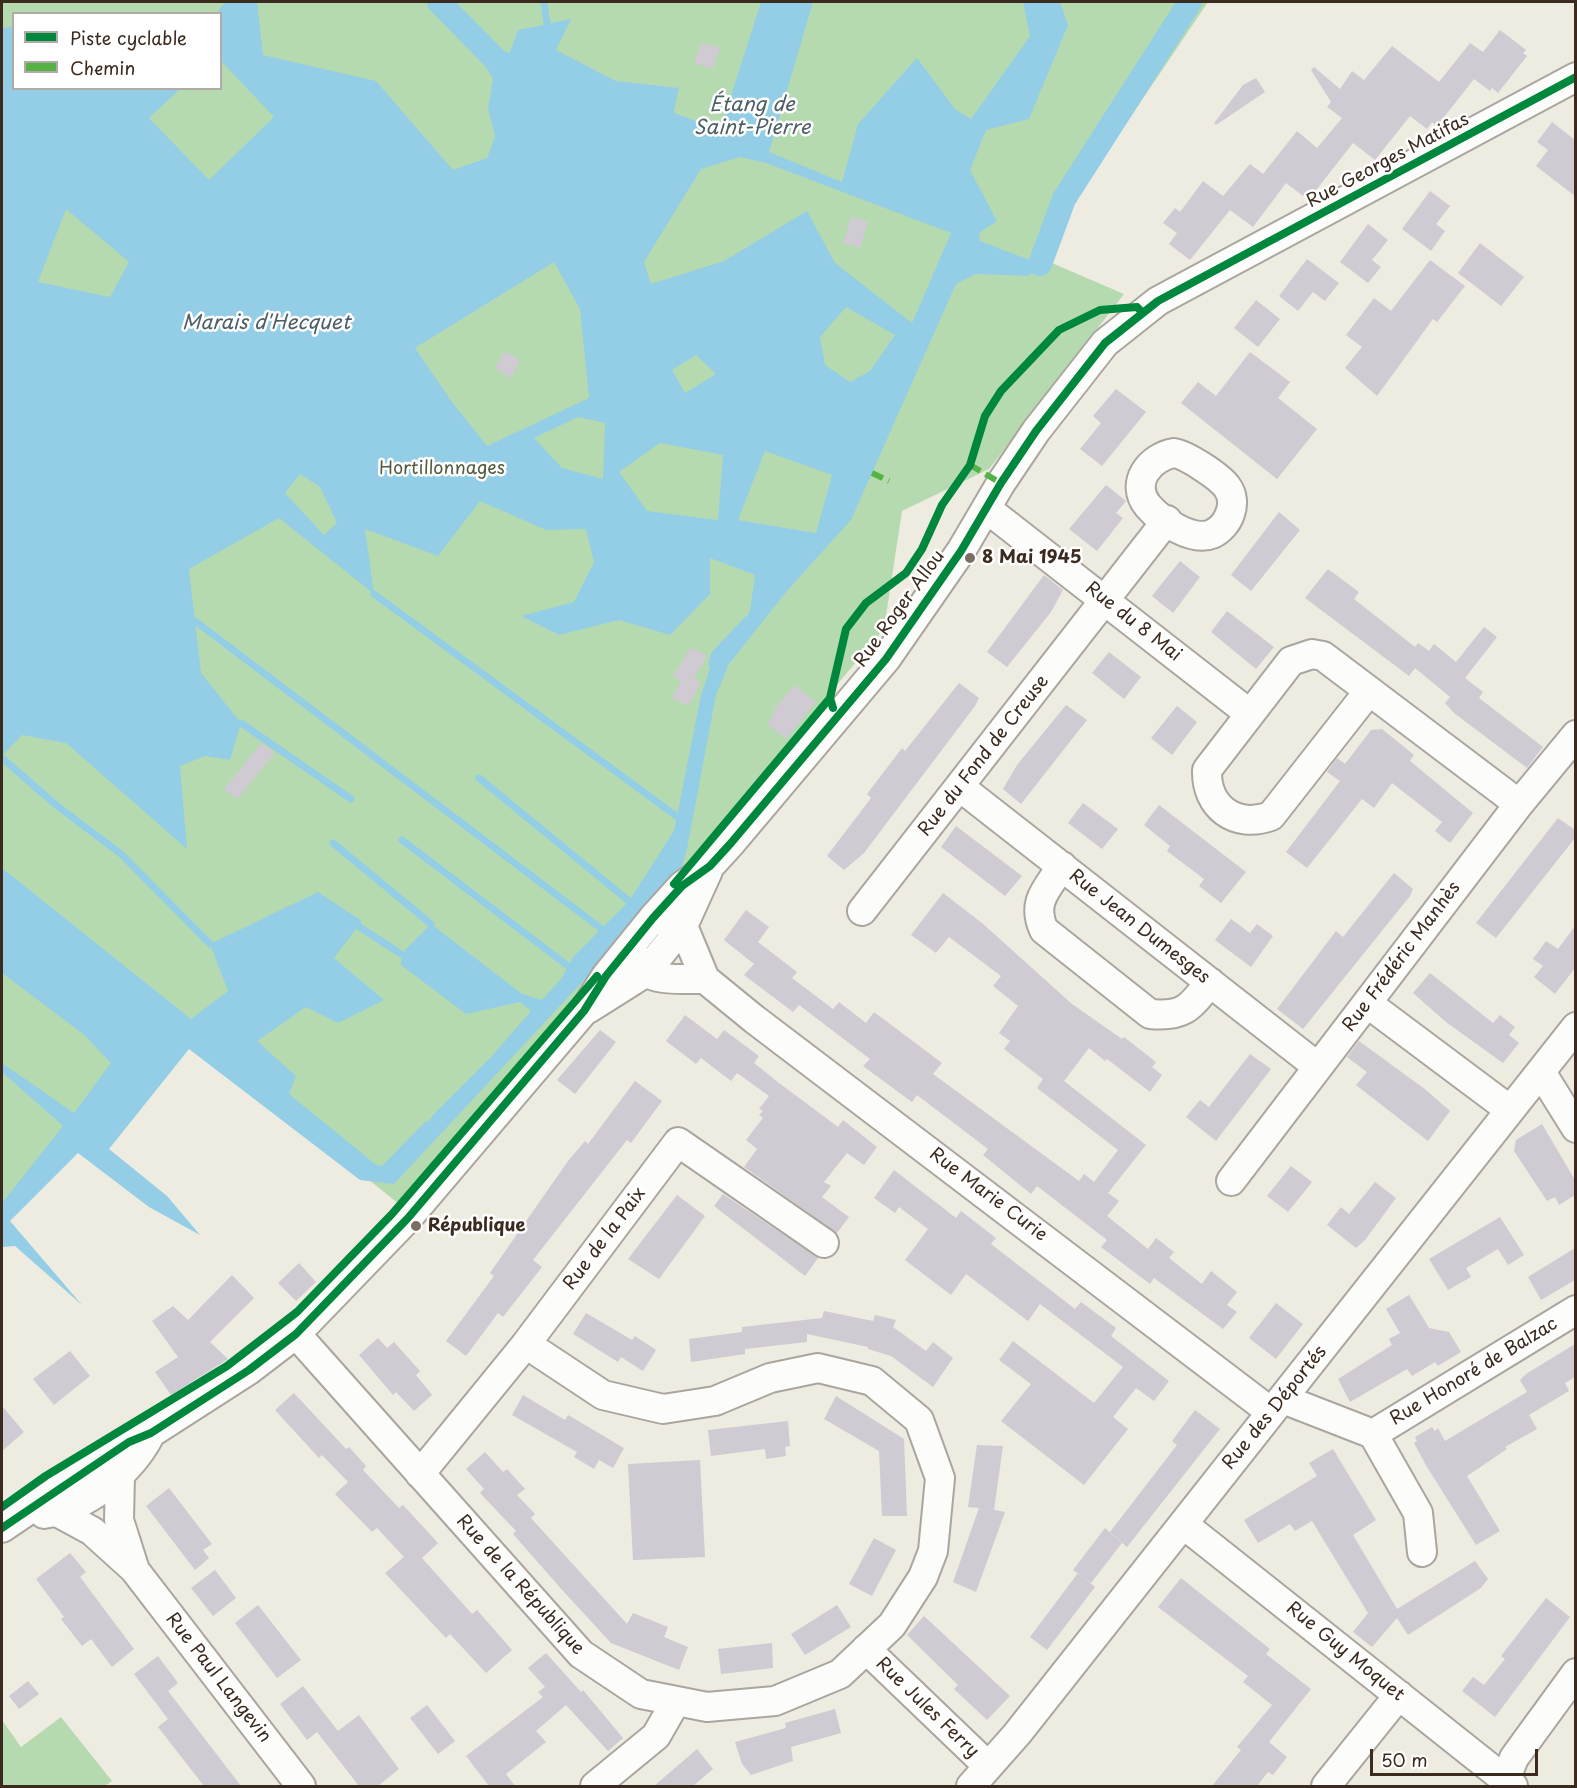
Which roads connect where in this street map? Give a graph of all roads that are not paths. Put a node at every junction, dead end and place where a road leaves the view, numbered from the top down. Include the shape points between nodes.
1 (1575, 77) edge
2 (1158, 301) joint
3 (987, 508) junction
4 (1167, 520) dead end
5 (1105, 601) junction
6 (1369, 691) junction
7 (1250, 714) junction
8 (1575, 735) edge
9 (960, 787) junction
10 (1519, 804) junction
11 (710, 866) junction
12 (1062, 866) junction
13 (862, 911) dead end
14 (653, 918) junction
15 (683, 926) junction
16 (635, 942) junction
17 (645, 973) junction
18 (705, 979) junction
19 (1210, 982) junction
20 (1367, 1003) junction
21 (584, 1011) junction
22 (1575, 1027) edge
23 (1318, 1067) junction
24 (1541, 1072) junction
25 (1510, 1110) junction
26 (1575, 1128) edge
27 (1231, 1181) dead end
28 (824, 1243) dead end
29 (1575, 1310) edge
30 (296, 1334) junction
31 (526, 1344) junction
32 (1277, 1406) junction
33 (151, 1433) junction
34 (1373, 1434) junction
35 (420, 1474) junction
36 (120, 1475) junction
37 (58, 1500) junction
38 (10, 1523) edge
39 (1183, 1524) junction
40 (1422, 1552) dead end
41 (134, 1569) junction
42 (866, 1649) junction
43 (1575, 1673) edge
44 (1399, 1695) junction
45 (676, 1701) junction
46 (980, 1776) edge
47 (1507, 1785) edge
48 (301, 1786) edge
49 (595, 1786) edge
50 (1326, 1786) edge

1 - 2 street, Rue Georges Matifas
2 - 3 street, Rue Roger Allou via 1105,343 1036,431
3 - 5 street, Rue du 8 Mai
3 - 11 street, Rue Roger Allou via 886,659
4 - 5 street, Rue du Fond de Creuse
5 - 7 street, Rue du 8 Mai
5 - 9 street, Rue du Fond de Creuse
6 - 7 street via 1323,656 1301,656 1291,661
6 - 7 street via 1270,816 1258,821 1230,817 1211,797 1207,784 1207,770
6 - 10 street
8 - 10 street, Rue Frédéric Manhès
9 - 12 street, Rue Jean Dumesges
9 - 13 street, Rue du Fond de Creuse
10 - 20 street, Rue Frédéric Manhès
11 - 14 street, Rue Roger Allou via 682,886
11 - 15 street, Rue Roger Allou
12 - 19 street, Rue Jean Dumesges
12 - 19 street via 1040,900 1037,916 1044,930 1150,1014 1170,1016 1189,1008
14 - 15 street
14 - 16 street, Rue Roger Allou
15 - 17 street, Rue Roger Allou
15 - 18 street
16 - 17 street via 640,969
16 - 21 street, Rue Roger Allou via 606,976
17 - 18 street via 661,978
17 - 21 street, Rue Roger Allou
18 - 32 street, Rue Marie Curie
19 - 23 street, Rue Jean Dumesges
20 - 23 street, Rue Frédéric Manhès
20 - 25 street
21 - 30 street, Rue Roger Allou via 408,1218
22 - 24 street, Rue des Déportés
23 - 27 street, Rue Frédéric Manhès
24 - 25 street, Rue des Déportés
24 - 26 street
25 - 32 street, Rue des Déportés
28 - 31 street, Rue de la Paix via 678,1142
29 - 34 street, Rue Honoré de Balzac
30 - 33 street, Rue Roger Allou via 249,1370
30 - 35 street, Rue de la République
31 - 35 street, Rue de la Paix
31 - 42 street, Rue de la République via 603,1395 663,1408 715,1401 770,1378 818,1368 872,1381 919,1420 940,1478 933,1551 923,1577 892,1625
32 - 34 street, Rue Honoré de Balzac
32 - 39 street, Rue des Déportés
33 - 36 street via 141,1452
33 - 37 street, Rue Roger Allou via 129,1442
34 - 40 street, Rue Honoré de Balzac via 1418,1513
35 - 45 street, Rue de la République via 581,1654 641,1694
36 - 37 street via 88,1497
36 - 41 street via 119,1520
37 - 38 street
37 - 41 street
39 - 44 street, Rue Guy Moquet
39 - 46 street, Rue des Déportés
41 - 48 street, Rue Paul Langevin
42 - 45 street, Rue de la République via 840,1674 775,1701 707,1707
42 - 46 street, Rue Jules Ferry
43 - 47 street via 1514,1758
44 - 47 street, Rue Guy Moquet
44 - 50 street
45 - 49 street via 656,1736

